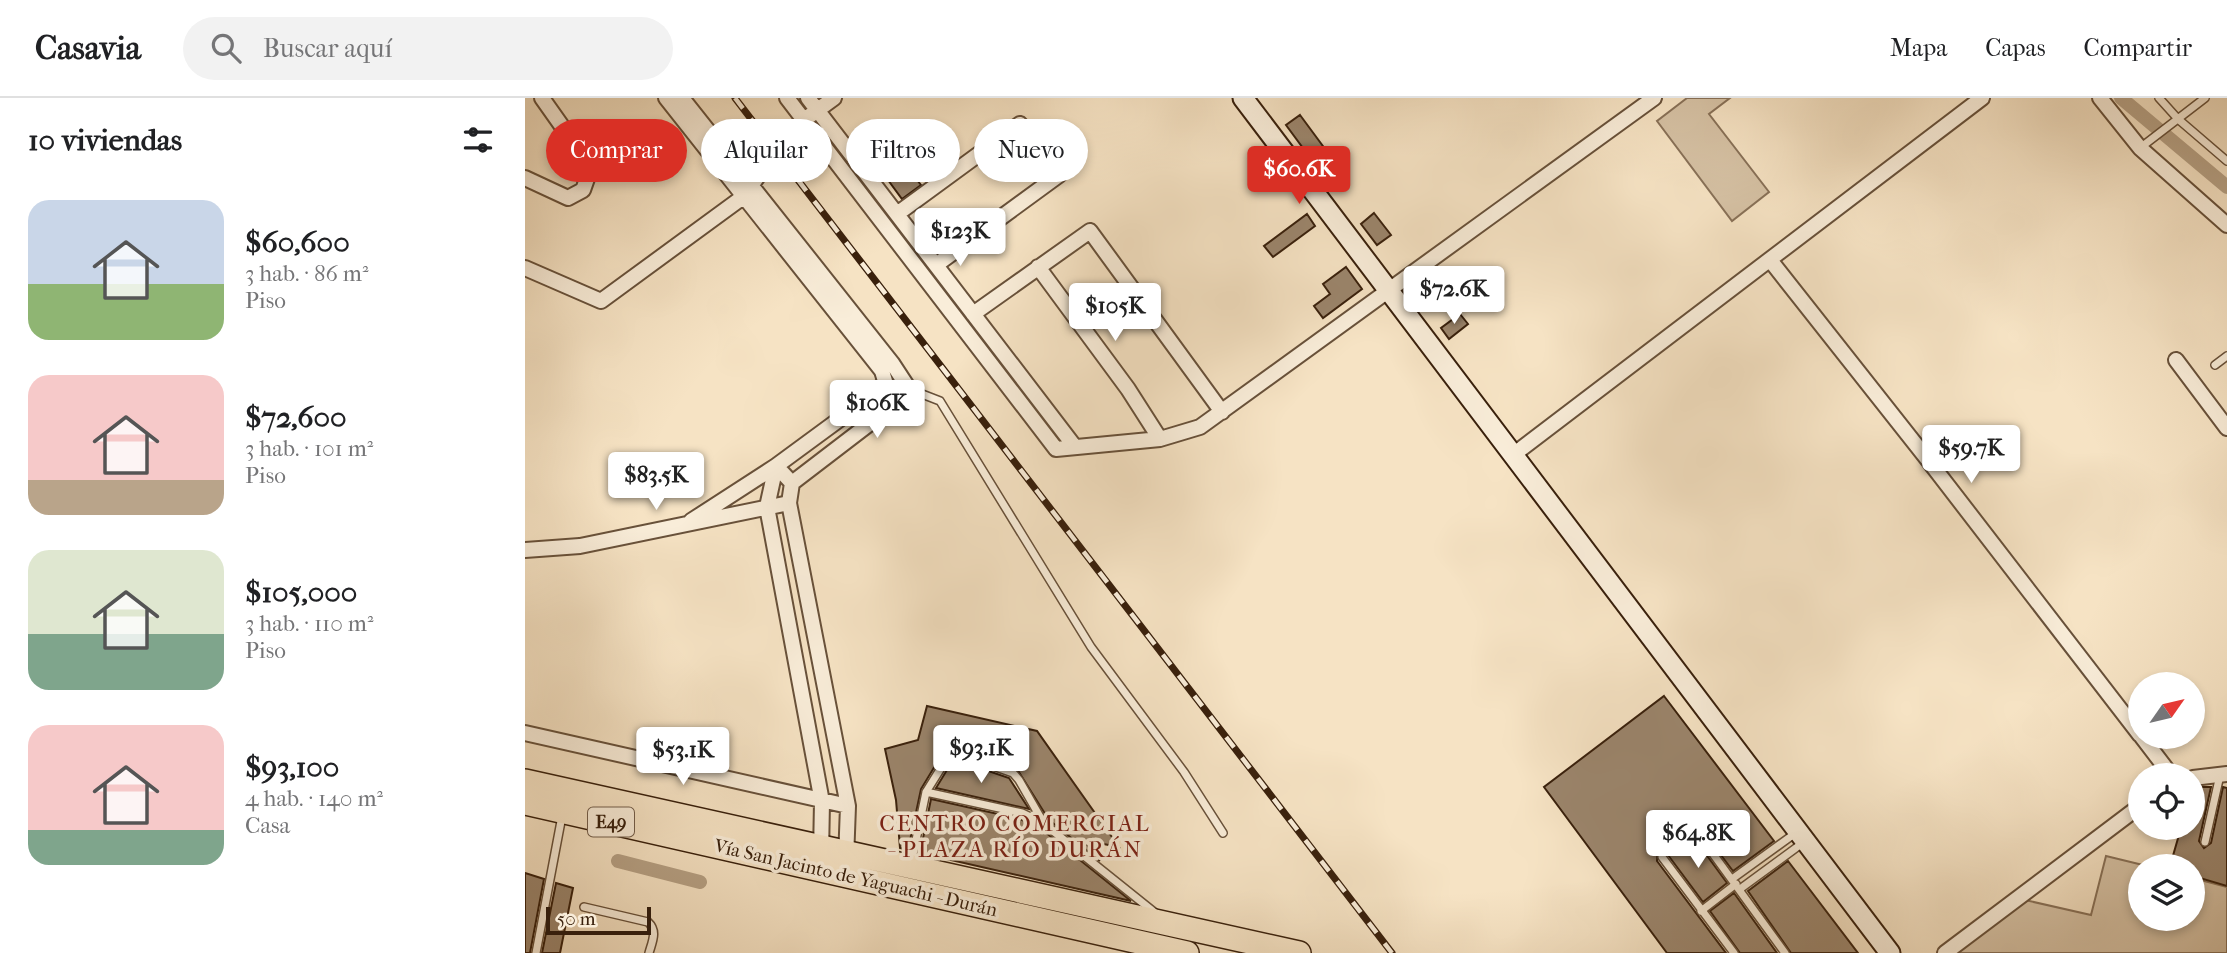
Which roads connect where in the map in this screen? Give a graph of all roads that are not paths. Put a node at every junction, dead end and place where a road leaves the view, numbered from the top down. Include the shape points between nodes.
1 (542, 98) edge
2 (666, 98) edge
3 (682, 98) edge
4 (787, 98) edge
5 (808, 98) edge
6 (834, 98) edge
7 (1244, 98) edge
8 (1654, 98) edge
9 (1982, 98) edge
10 (2100, 98) edge
11 (2159, 98) edge
12 (2205, 98) edge
13 (817, 110) junction
14 (803, 119) edge
15 (805, 119) edge
16 (2178, 119) junction
17 (2140, 148) junction
18 (832, 157) edge
19 (974, 158) edge
20 (2227, 160) edge
21 (525, 178) edge
22 (754, 182) edge
23 (1049, 182) edge
24 (746, 192) junction
25 (897, 214) junction
26 (2227, 225) edge
27 (1770, 260) junction
28 (936, 265) junction
29 (525, 268) edge
30 (1038, 268) junction
31 (1388, 289) junction
32 (973, 314) junction
33 (2227, 356) edge
34 (2176, 360) dead end
35 (2215, 365) dead end
36 (909, 389) junction
37 (1222, 412) junction
38 (2227, 428) edge
39 (1160, 439) junction
40 (1075, 447) junction
41 (1513, 454) junction
42 (776, 466) junction
43 (792, 483) junction
44 (789, 503) junction
45 (767, 507) junction
46 (685, 524) junction
47 (525, 550) edge
48 (2128, 719) edge
49 (525, 733) edge
50 (2151, 749) edge
51 (2162, 763) edge
52 (2223, 774) edge
53 (2205, 776) edge
54 (525, 781) edge
55 (926, 792) junction
56 (822, 802) junction
57 (525, 803) edge
58 (848, 806) junction
59 (563, 811) junction
60 (2128, 815) edge
61 (1043, 822) junction
62 (1223, 833) dead end
63 (1801, 837) junction
64 (2205, 842) dead end
65 (820, 858) junction
66 (846, 864) junction
67 (910, 866) junction
68 (1736, 884) junction
69 (584, 907) dead end
70 (1701, 911) junction
71 (1168, 924) junction
72 (536, 953) edge
73 (649, 953) edge
74 (1187, 953) edge
75 (1299, 953) edge
76 (1734, 953) edge
77 (1785, 953) edge
78 (1890, 953) edge
79 (1945, 953) edge

1 - 21 street via 583,156 589,173 583,190 568,198
2 - 24 street
3 - 24 street
4 - 14 street
5 - 13 street
6 - 13 street
7 - 31 street
8 - 31 street
9 - 27 street
10 - 17 street
11 - 16 lane
12 - 16 lane
13 - 15 street
13 - 25 street
16 - 17 lane
16 - 20 lane
17 - 26 street
18 - 40 street via 1056,449
19 - 25 street
22 - 24 street
23 - 28 street
24 - 29 street via 601,301
24 - 36 street
24 - 42 street via 882,371 884,382
25 - 28 street
27 - 41 street
27 - 48 street
28 - 32 street
30 - 32 street
30 - 37 street via 1090,231
30 - 39 street
31 - 37 street
31 - 41 street
32 - 40 street
33 - 35 lane
34 - 38 street
36 - 43 street
36 - 62 lane via 940,401 1091,647
37 - 39 street via 1200,427
39 - 40 street
41 - 63 street via 1698,690
42 - 43 street
42 - 45 street
42 - 46 street
43 - 44 street
44 - 45 street
44 - 58 street
45 - 46 street
45 - 56 street
46 - 47 street via 580,546
49 - 56 street
50 - 51 street
52 - 53 street
52 - 64 lane
54 - 65 main road, Vía San Jacinto de Yaguachi - Durán / E49
55 - 61 lane via 1022,813
55 - 61 lane via 946,760 959,754 1013,773
55 - 67 lane
56 - 58 street
56 - 65 street
57 - 59 main road, Vía San Jacinto de Yaguachi - Durán / E49
58 - 66 street
59 - 65 main road, Vía San Jacinto de Yaguachi - Durán / E49
59 - 72 lane
60 - 79 street
61 - 71 lane
63 - 68 lane
63 - 68 lane
63 - 78 street
65 - 66 main road, Vía San Jacinto de Yaguachi - Durán / E49
66 - 67 main road, Vía San Jacinto de Yaguachi - Durán / E49
66 - 74 main road, Vía San Jacinto de Yaguachi - Durán / E49
67 - 71 main road, Vía San Jacinto de Yaguachi - Durán / E49
68 - 70 lane
68 - 70 lane via 1697,834 1685,835 1663,850 1666,864
68 - 77 lane
69 - 73 lane via 648,922 654,935
70 - 76 lane
71 - 75 main road, Vía San Jacinto de Yaguachi - Durán / E49

